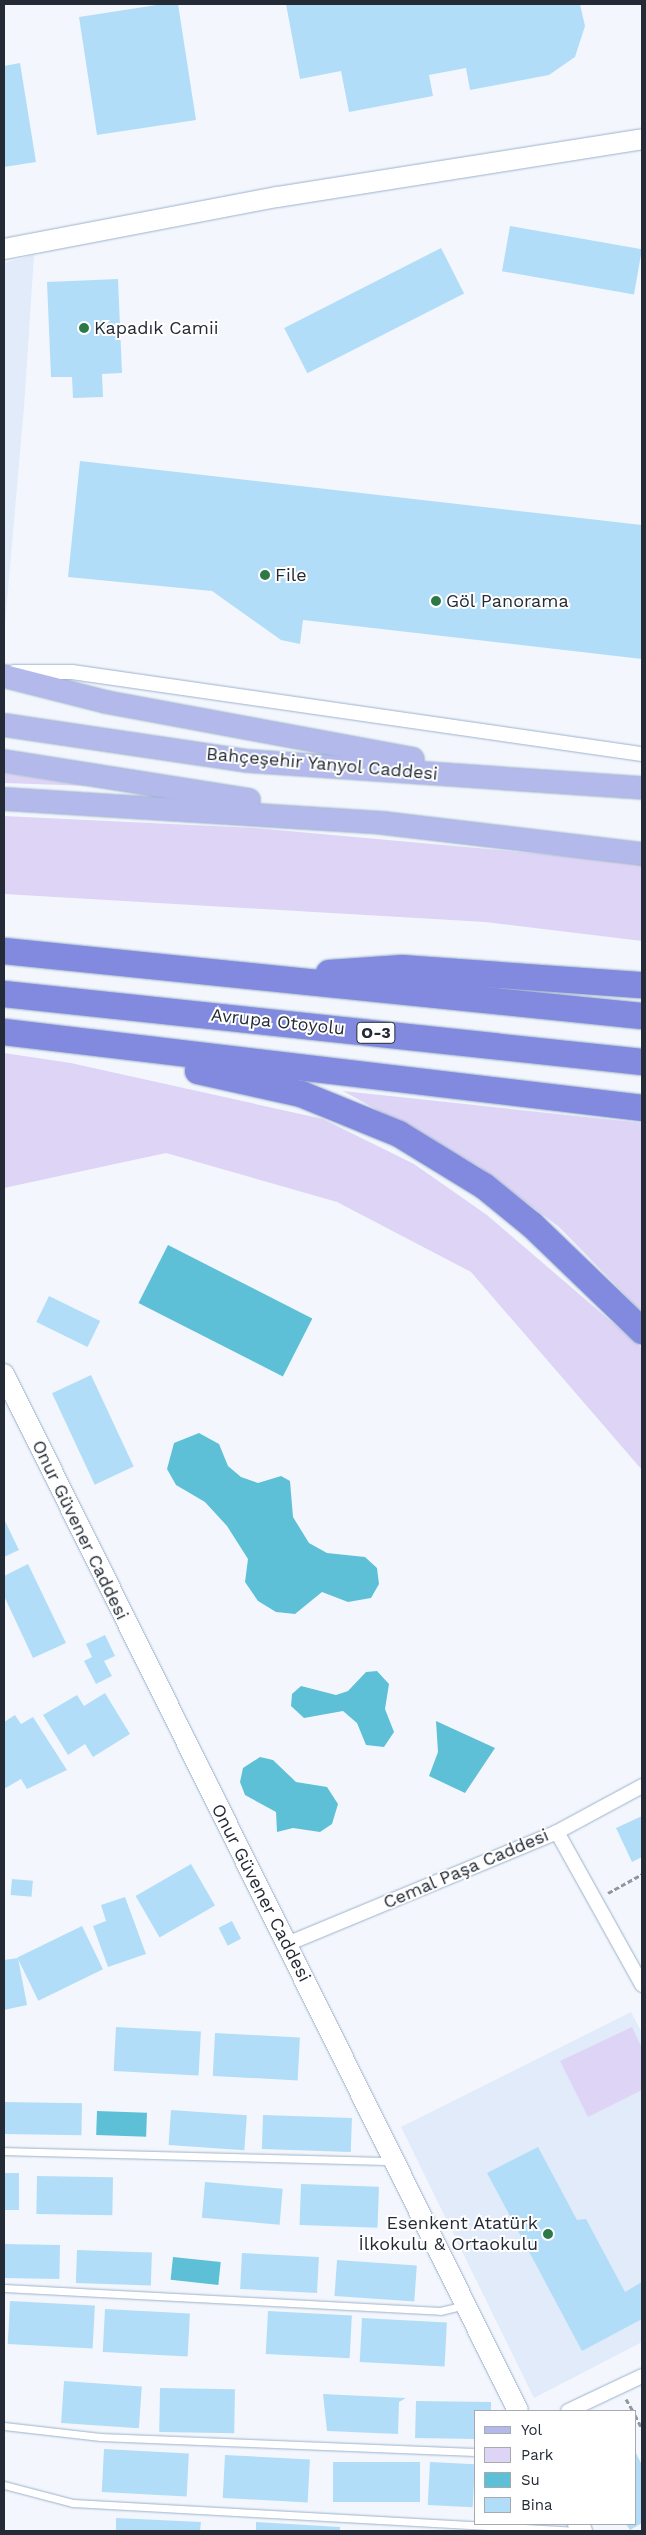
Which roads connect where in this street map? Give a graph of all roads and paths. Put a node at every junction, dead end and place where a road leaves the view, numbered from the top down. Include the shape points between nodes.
1 (642, 139) edge
2 (4, 249) edge
3 (4, 672) edge
4 (4, 676) edge
5 (4, 725) edge
6 (642, 754) edge
7 (4, 761) edge
8 (512, 778) junction
9 (642, 788) edge
10 (4, 800) edge
11 (383, 823) junction
12 (642, 854) edge
13 (4, 952) edge
14 (300, 980) junction
15 (642, 985) edge
16 (4, 994) edge
17 (642, 1016) edge
18 (4, 1032) edge
19 (111, 1045) junction
20 (642, 1062) edge
21 (642, 1108) edge
22 (642, 1331) edge
23 (4, 1374) edge
24 (642, 1786) edge
25 (557, 1832) junction
26 (642, 1874) edge
27 (595, 1900) junction
28 (287, 1944) junction
29 (642, 1985) edge
30 (4, 2151) edge
31 (394, 2161) junction
32 (4, 2288) edge
33 (465, 2304) junction
34 (642, 2376) edge
35 (518, 2410) edge
36 (570, 2410) edge
37 (636, 2417) edge
38 (4, 2426) edge
39 (642, 2429) edge
40 (473, 2452) edge
41 (4, 2485) edge
42 (582, 2531) edge

1 - 2 street via 276,197
3 - 6 street via 72,672
4 - 8 main road via 106,702
5 - 8 main road, Bahçeşehir Yanyol Caddesi via 248,761
7 - 11 main road
8 - 9 main road, Bahçeşehir Yanyol Caddesi
10 - 11 main road
11 - 12 main road
13 - 14 highway
14 - 15 highway via 376,967
14 - 17 highway
16 - 20 highway, Avrupa Otoyolu / O-3
18 - 19 highway
19 - 21 highway
19 - 22 highway via 164,1064 301,1094 399,1134 484,1186 532,1225
23 - 28 street, Onur Güvener Caddesi
24 - 25 street, Cemal Paşa Caddesi
25 - 27 street
25 - 28 street, Cemal Paşa Caddesi
26 - 27 path
27 - 29 street
28 - 31 street, Onur Güvener Caddesi
30 - 31 lane via 368,2164
31 - 33 street, Onur Güvener Caddesi
32 - 33 lane via 440,2311
33 - 35 street, Onur Güvener Caddesi
34 - 36 street
37 - 39 path
38 - 40 lane via 100,2437
41 - 42 lane via 73,2503

